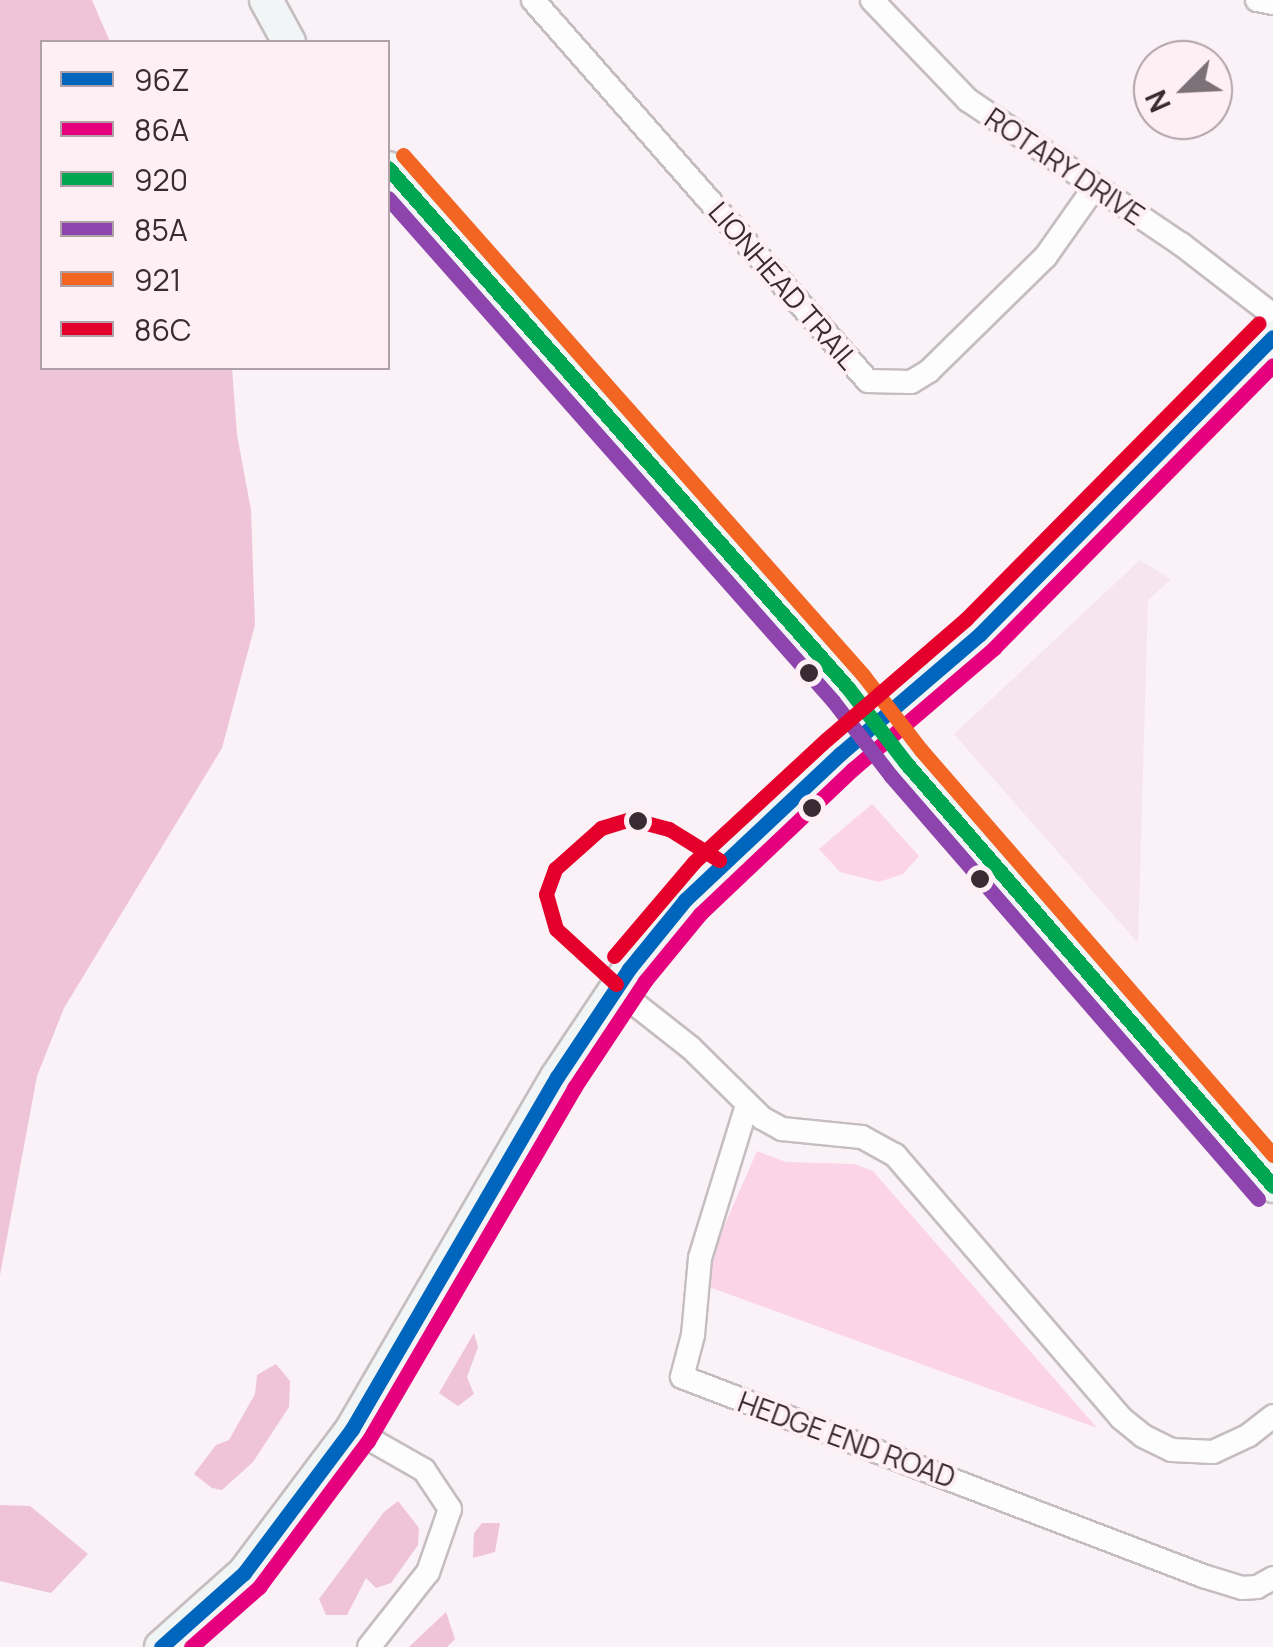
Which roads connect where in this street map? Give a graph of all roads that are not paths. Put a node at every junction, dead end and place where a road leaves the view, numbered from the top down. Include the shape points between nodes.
1 (266, 0) edge
2 (533, 0) edge
3 (872, 0) edge
4 (1257, 0) edge
5 (1273, 3) edge
6 (289, 40) edge
7 (390, 170) edge
8 (1094, 188) junction
9 (1273, 315) edge
10 (1273, 337) edge
11 (877, 724) junction
12 (616, 989) junction
13 (747, 1105) junction
14 (1273, 1186) edge
15 (1273, 1416) edge
16 (352, 1428) junction
17 (1273, 1578) edge
18 (161, 1647) edge
19 (369, 1647) edge

1 - 6 main road
2 - 8 street, LIONHEAD TRAIL via 868,381 911,382 929,371 1046,256
3 - 8 street, ROTARY DRIVE via 968,100
4 - 5 street
7 - 11 main road
8 - 9 street, ROTARY DRIVE
10 - 11 main road via 980,634
11 - 12 main road via 686,900
11 - 14 main road
12 - 13 street via 691,1048
12 - 16 main road
13 - 15 street via 782,1128 862,1137 895,1155 1143,1436 1172,1450 1213,1452
13 - 17 street, HEDGE END ROAD via 700,1258 682,1377 1203,1576 1242,1588
16 - 18 main road via 244,1573
16 - 19 street via 424,1470 450,1510 428,1572

